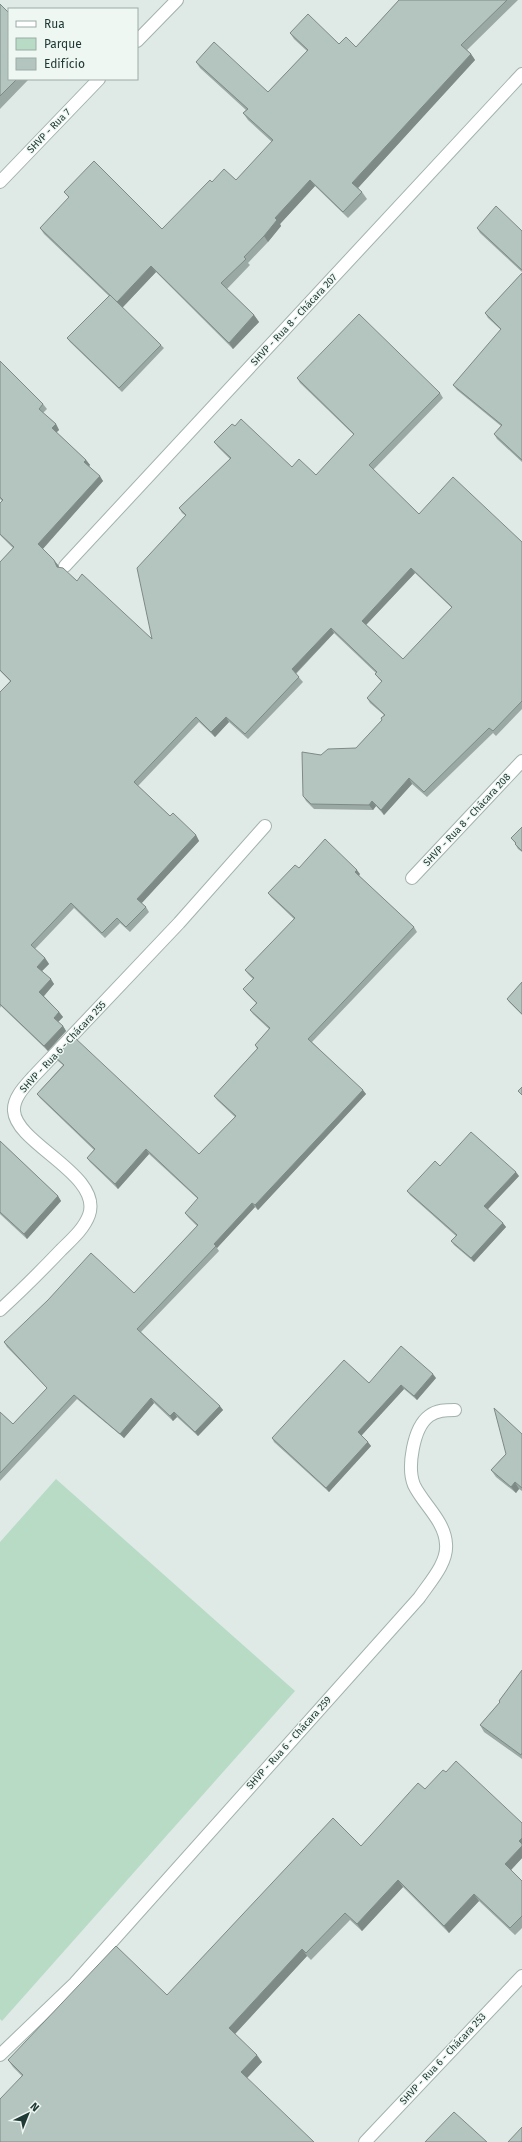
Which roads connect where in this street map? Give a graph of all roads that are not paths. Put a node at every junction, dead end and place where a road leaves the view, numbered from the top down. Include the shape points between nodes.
1 (177, 0) edge
2 (138, 40) edge
3 (522, 74) edge
4 (98, 80) edge
5 (0, 182) edge
6 (65, 566) dead end
7 (522, 761) edge
8 (265, 826) dead end
9 (412, 878) dead end
10 (0, 1310) edge
11 (455, 1410) dead end
12 (522, 1976) edge
13 (0, 2055) edge
14 (365, 2142) edge

1 - 2 street
3 - 6 street, SHVP - Rua 8 - Chácara 207
4 - 5 street, SHVP - Rua 7
7 - 9 street, SHVP - Rua 8 - Chácara 208
8 - 10 street, SHVP - Rua 6 - Chácara 255 via 179,923 25,1086 15,1103 14,1112 18,1122 28,1135 76,1177 88,1194 91,1206 83,1226
11 - 13 street, SHVP - Rua 6 - Chácara 259 via 440,1410 428,1417 413,1446 411,1467 414,1485 439,1523 446,1545 441,1564 419,1598 75,1983
12 - 14 street, SHVP - Rua 6 - Chácara 253

